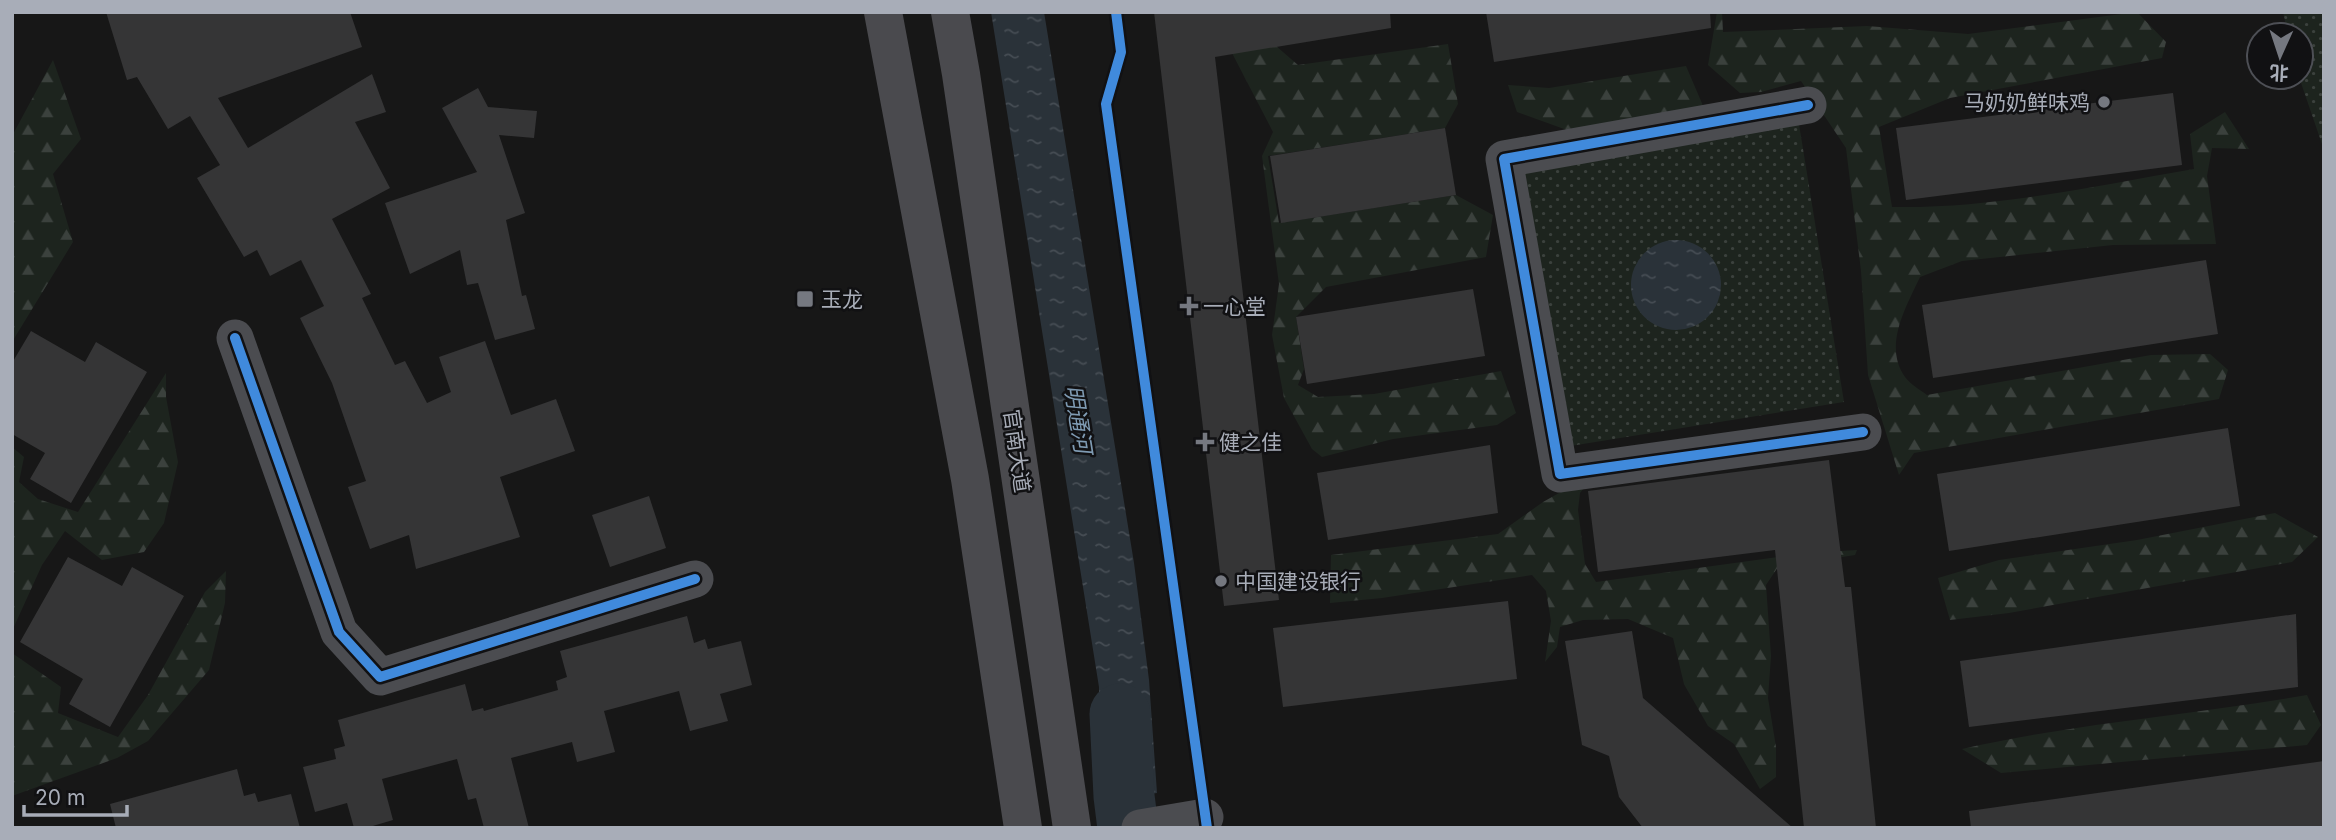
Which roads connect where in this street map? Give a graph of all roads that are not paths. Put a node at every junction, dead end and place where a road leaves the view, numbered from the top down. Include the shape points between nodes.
1 (883, 12) edge
2 (950, 12) edge
3 (1808, 105) dead end
4 (235, 338) dead end
5 (1863, 432) dead end
6 (695, 579) dead end
7 (1205, 817) dead end
8 (1023, 828) edge
9 (1072, 828) edge
10 (1139, 828) edge

1 - 8 main road via 970,479
2 - 9 main road, 官南大道
3 - 5 street via 1504,159 1560,474
4 - 6 street via 339,632 380,677
7 - 10 street

